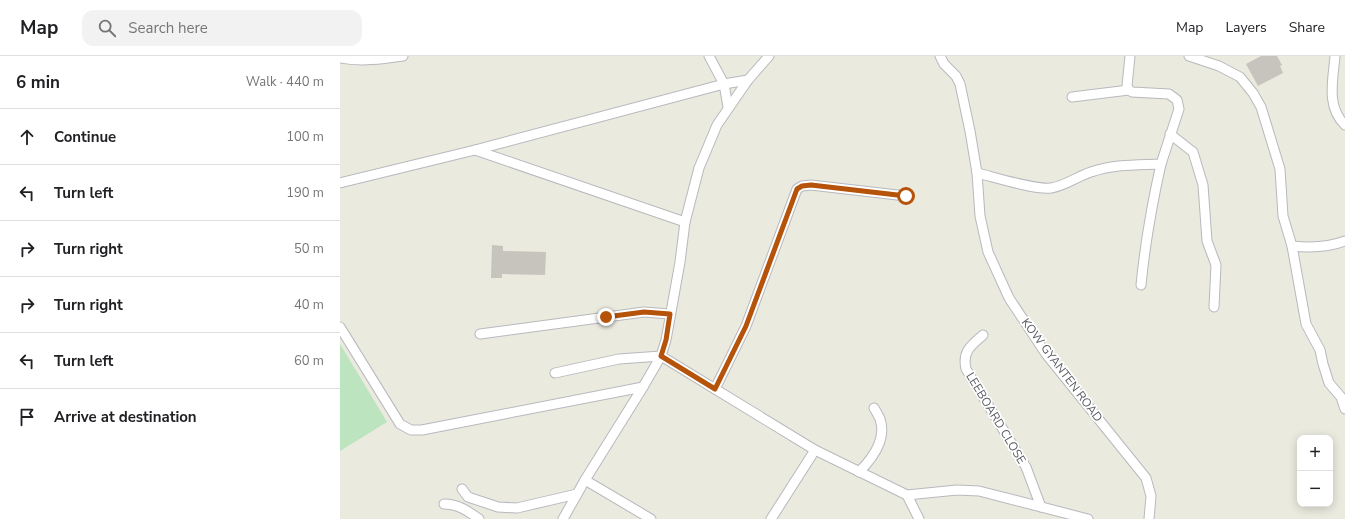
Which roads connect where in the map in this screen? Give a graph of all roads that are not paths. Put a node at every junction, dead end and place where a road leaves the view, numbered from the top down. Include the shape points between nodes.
1 (403, 56) edge
2 (709, 56) edge
3 (769, 56) edge
4 (940, 56) edge
5 (1130, 56) edge
6 (1189, 56) edge
7 (1335, 56) edge
8 (340, 58) edge
9 (748, 80) junction
10 (724, 84) junction
11 (1129, 90) junction
12 (1072, 97) dead end
13 (728, 107) junction
14 (1345, 125) edge
15 (1170, 134) junction
16 (475, 150) junction
17 (1161, 164) junction
18 (977, 173) junction
19 (340, 183) edge
20 (906, 196) dead end
21 (685, 222) junction
22 (1345, 241) edge
23 (1292, 246) junction
24 (1141, 285) dead end
25 (1214, 307) dead end
26 (670, 314) junction
27 (340, 327) edge
28 (480, 334) dead end
29 (983, 335) dead end
30 (661, 356) junction
31 (555, 373) dead end
32 (643, 387) junction
33 (715, 389) junction
34 (874, 408) dead end
35 (1345, 409) edge
36 (815, 450) junction
37 (859, 472) junction
38 (585, 480) junction
39 (462, 490) dead end
40 (577, 494) junction
41 (907, 495) junction
42 (444, 504) dead end
43 (1041, 507) junction
44 (479, 519) edge
45 (563, 519) edge
46 (651, 519) edge
47 (771, 519) edge
48 (919, 519) edge
49 (1088, 519) edge
50 (1149, 519) edge

1 - 8 street via 350,60
2 - 10 street
3 - 9 street
4 - 18 street, KOW GYANTEN ROAD via 960,84
5 - 11 street via 1127,86
6 - 23 street via 1219,66 1240,77 1254,93 1261,107 1280,169 1283,216
7 - 14 street via 1333,105
9 - 10 street
9 - 13 street
10 - 13 street
10 - 16 street
11 - 12 street
11 - 15 street via 1169,94 1177,100 1179,109
13 - 21 street via 717,125 699,168
15 - 17 street
15 - 25 street via 1193,152 1203,186 1207,241 1216,265
16 - 19 street
16 - 21 street
17 - 18 street via 1114,166 1050,188
17 - 24 street via 1143,256
18 - 50 street, KOW GYANTEN ROAD via 980,216 988,252 1009,298 1046,354 1146,478 1151,496
20 - 33 street via 811,185 797,189 746,326
21 - 26 street
22 - 23 street via 1318,248
23 - 35 street via 1306,324 1320,350 1329,382 1341,397
26 - 28 street via 644,312
26 - 30 street
27 - 32 street via 400,424 411,430 422,430
29 - 43 street, LEEBOARD CLOSE via 967,351 964,361 966,369 1026,467
30 - 31 street via 619,359
30 - 32 street
30 - 33 street
32 - 38 street
33 - 36 street
34 - 37 street via 882,431 880,442 868,463
36 - 37 street
36 - 47 street
37 - 41 street
38 - 40 street
38 - 46 street
39 - 40 street via 468,497 498,507 517,508
40 - 45 street
41 - 43 street via 980,491
41 - 48 street
42 - 44 street via 453,504
43 - 49 street

